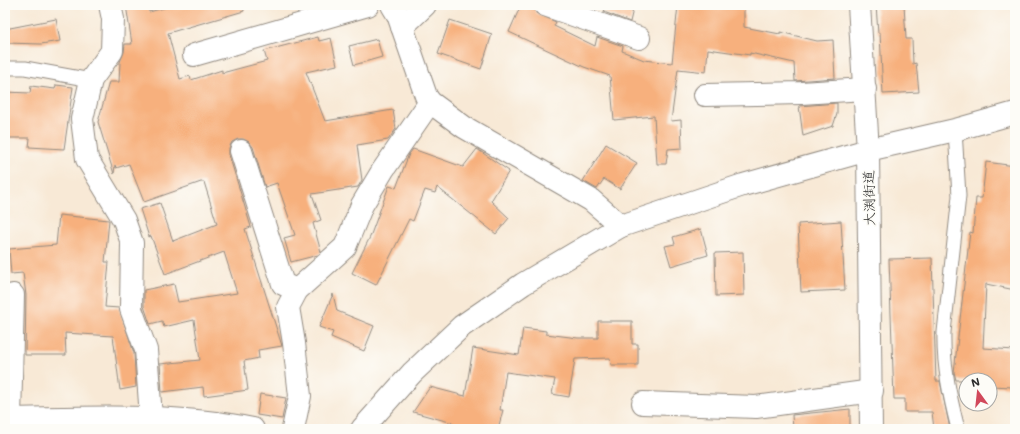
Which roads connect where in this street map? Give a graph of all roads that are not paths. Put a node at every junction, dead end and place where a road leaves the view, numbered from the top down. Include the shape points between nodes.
1 (110, 5) edge
2 (368, 5) edge
3 (392, 5) edge
4 (425, 5) edge
5 (545, 5) edge
6 (859, 5) edge
7 (402, 27) junction
8 (638, 38) dead end
9 (194, 55) dead end
10 (5, 68) edge
11 (91, 80) junction
12 (865, 90) junction
13 (705, 96) dead end
14 (430, 102) junction
15 (1015, 113) edge
16 (955, 130) junction
17 (868, 150) junction
18 (241, 151) dead end
19 (621, 226) junction
20 (297, 290) junction
21 (13, 295) dead end
22 (872, 392) junction
23 (643, 403) dead end
24 (151, 417) junction
25 (7, 419) edge
26 (224, 426) edge
27 (253, 429) edge
28 (293, 429) edge
29 (362, 429) edge
30 (872, 429) edge
31 (958, 429) edge

1 - 11 street via 113,19 112,50
2 - 9 street
3 - 7 street
4 - 7 street
5 - 8 street
6 - 12 street, 大渕街道
7 - 14 street
10 - 11 lane via 25,68
11 - 24 street via 82,119 87,159 124,220 132,243 131,309 146,350
12 - 13 street
12 - 17 street, 大渕街道
14 - 19 street via 464,127 591,200
14 - 20 street via 362,205 345,247
15 - 16 street
16 - 17 street
16 - 31 lane via 959,196 944,352 947,383
17 - 19 street via 743,186
17 - 22 street, 大渕街道
18 - 20 street via 283,284
19 - 29 street via 523,284 462,326 412,373
20 - 28 street via 288,307 300,396
21 - 25 street
22 - 23 street via 756,407
22 - 30 street, 大渕街道
24 - 25 street
24 - 26 street
26 - 27 street

